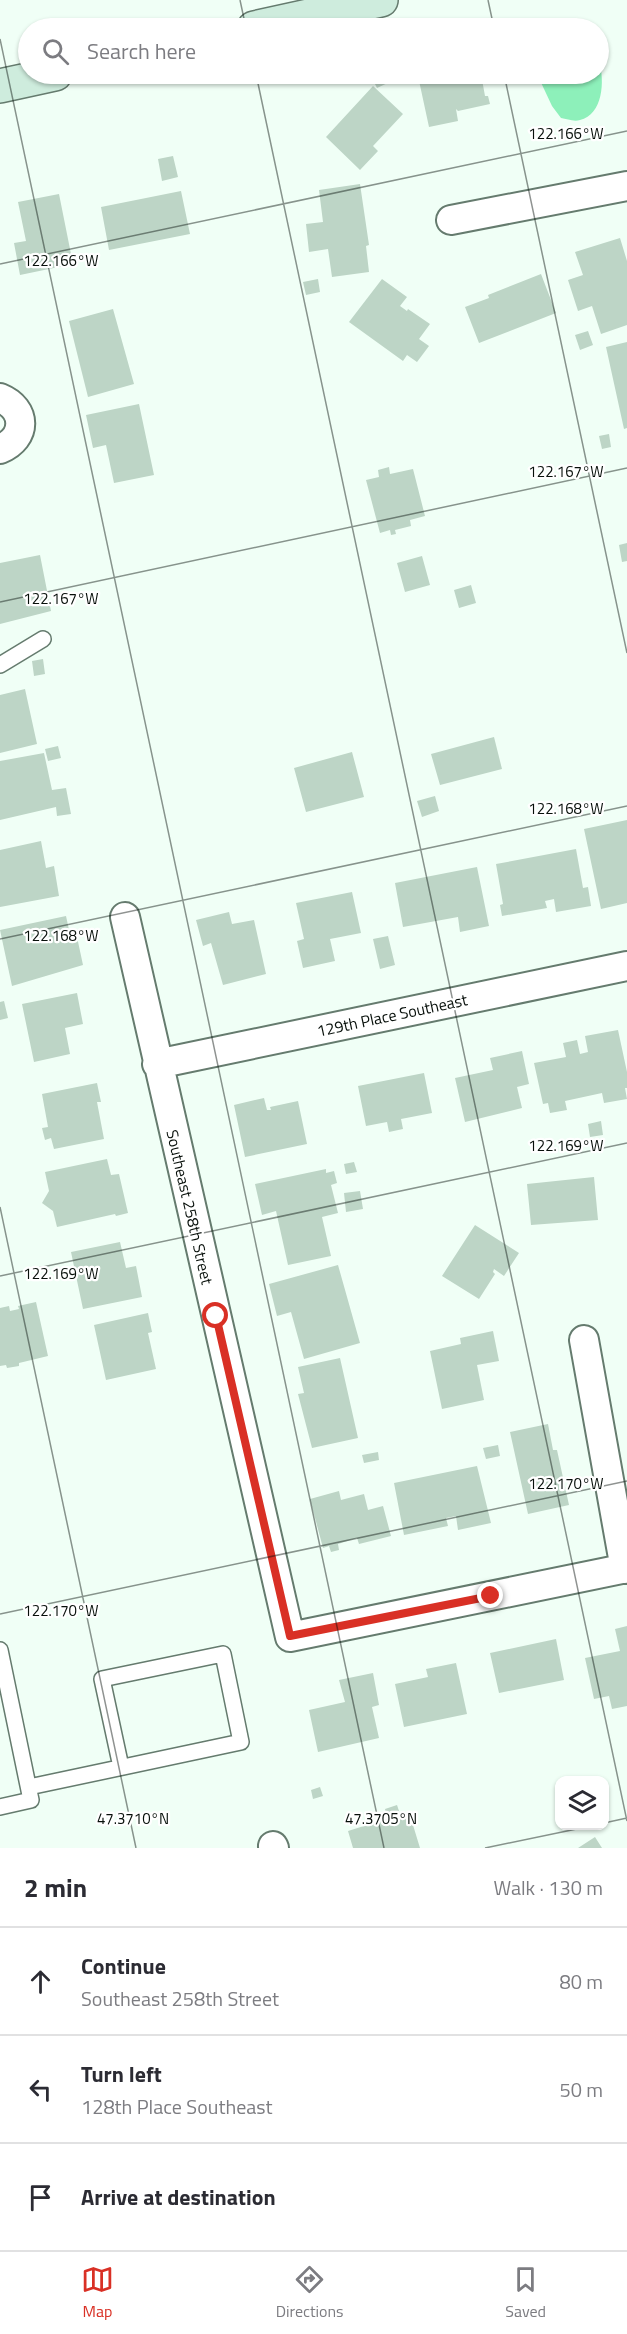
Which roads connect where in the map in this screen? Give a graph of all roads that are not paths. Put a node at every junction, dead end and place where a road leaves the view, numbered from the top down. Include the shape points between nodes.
1 (381, 0) edge
2 (299, 18) edge
3 (18, 82) edge
4 (0, 86) edge
5 (627, 186) edge
6 (451, 220) dead end
7 (0, 398) edge
8 (0, 449) edge
9 (43, 639) dead end
10 (0, 665) edge
11 (124, 917) dead end
12 (627, 966) edge
13 (157, 1064) junction
14 (584, 1340) dead end
15 (626, 1568) edge
16 (0, 1650) edge
17 (121, 1767) junction
18 (29, 1787) junction
19 (0, 1807) edge

1 - 2 main road
3 - 4 main road
5 - 6 street
7 - 8 street via 9,402 21,418 17,438
9 - 10 lane
11 - 13 street, Southeast 258th Street
12 - 13 street, 129th Place Southeast
13 - 15 street, Southeast 258th Street via 290,1636
14 - 15 street
16 - 18 lane
17 - 17 lane via 241,1742 223,1654 102,1679
17 - 18 lane
18 - 19 lane via 31,1800

